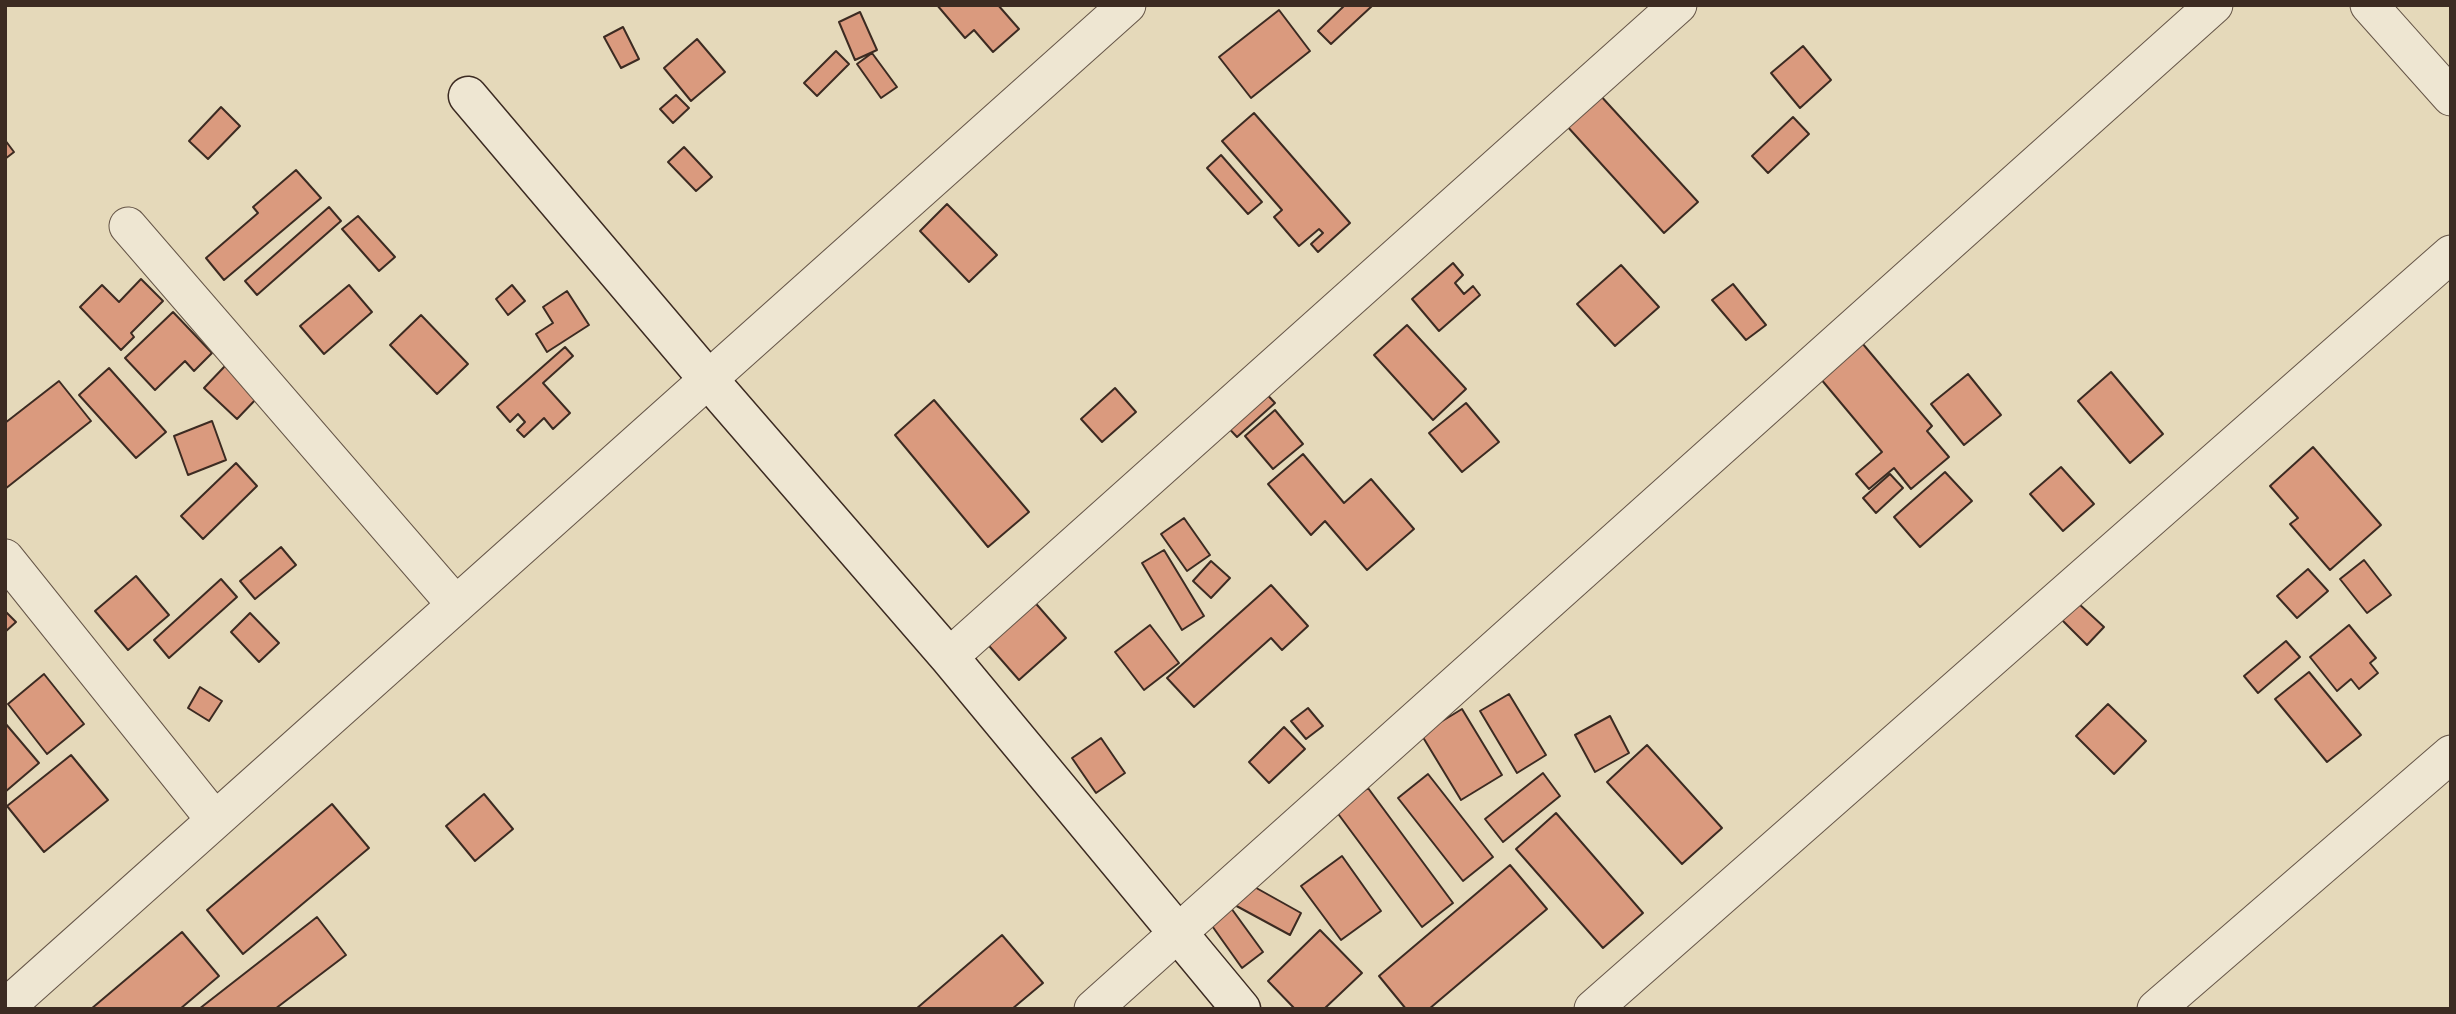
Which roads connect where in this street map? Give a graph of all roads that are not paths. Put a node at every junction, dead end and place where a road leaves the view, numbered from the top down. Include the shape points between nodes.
1 (1127, 5) edge
2 (1678, 5) edge
3 (2214, 5) edge
4 (2370, 5) edge
5 (2448, 88) edge
6 (468, 96) dead end
7 (128, 226) dead end
8 (2451, 254) edge
9 (708, 379) junction
10 (5, 558) edge
11 (456, 605) junction
12 (948, 657) junction
13 (2451, 754) edge
14 (215, 820) junction
15 (1177, 933) junction
16 (5, 1007) edge
17 (1093, 1009) edge
18 (1241, 1009) edge
19 (1593, 1009) edge
20 (2156, 1009) edge

1 - 9 street
2 - 12 street
3 - 15 street
4 - 5 street
6 - 9 street
7 - 11 street
8 - 19 street
9 - 11 street
9 - 12 street
10 - 14 street
11 - 14 street
12 - 15 street
13 - 20 street
14 - 16 street
15 - 17 street
15 - 18 street

